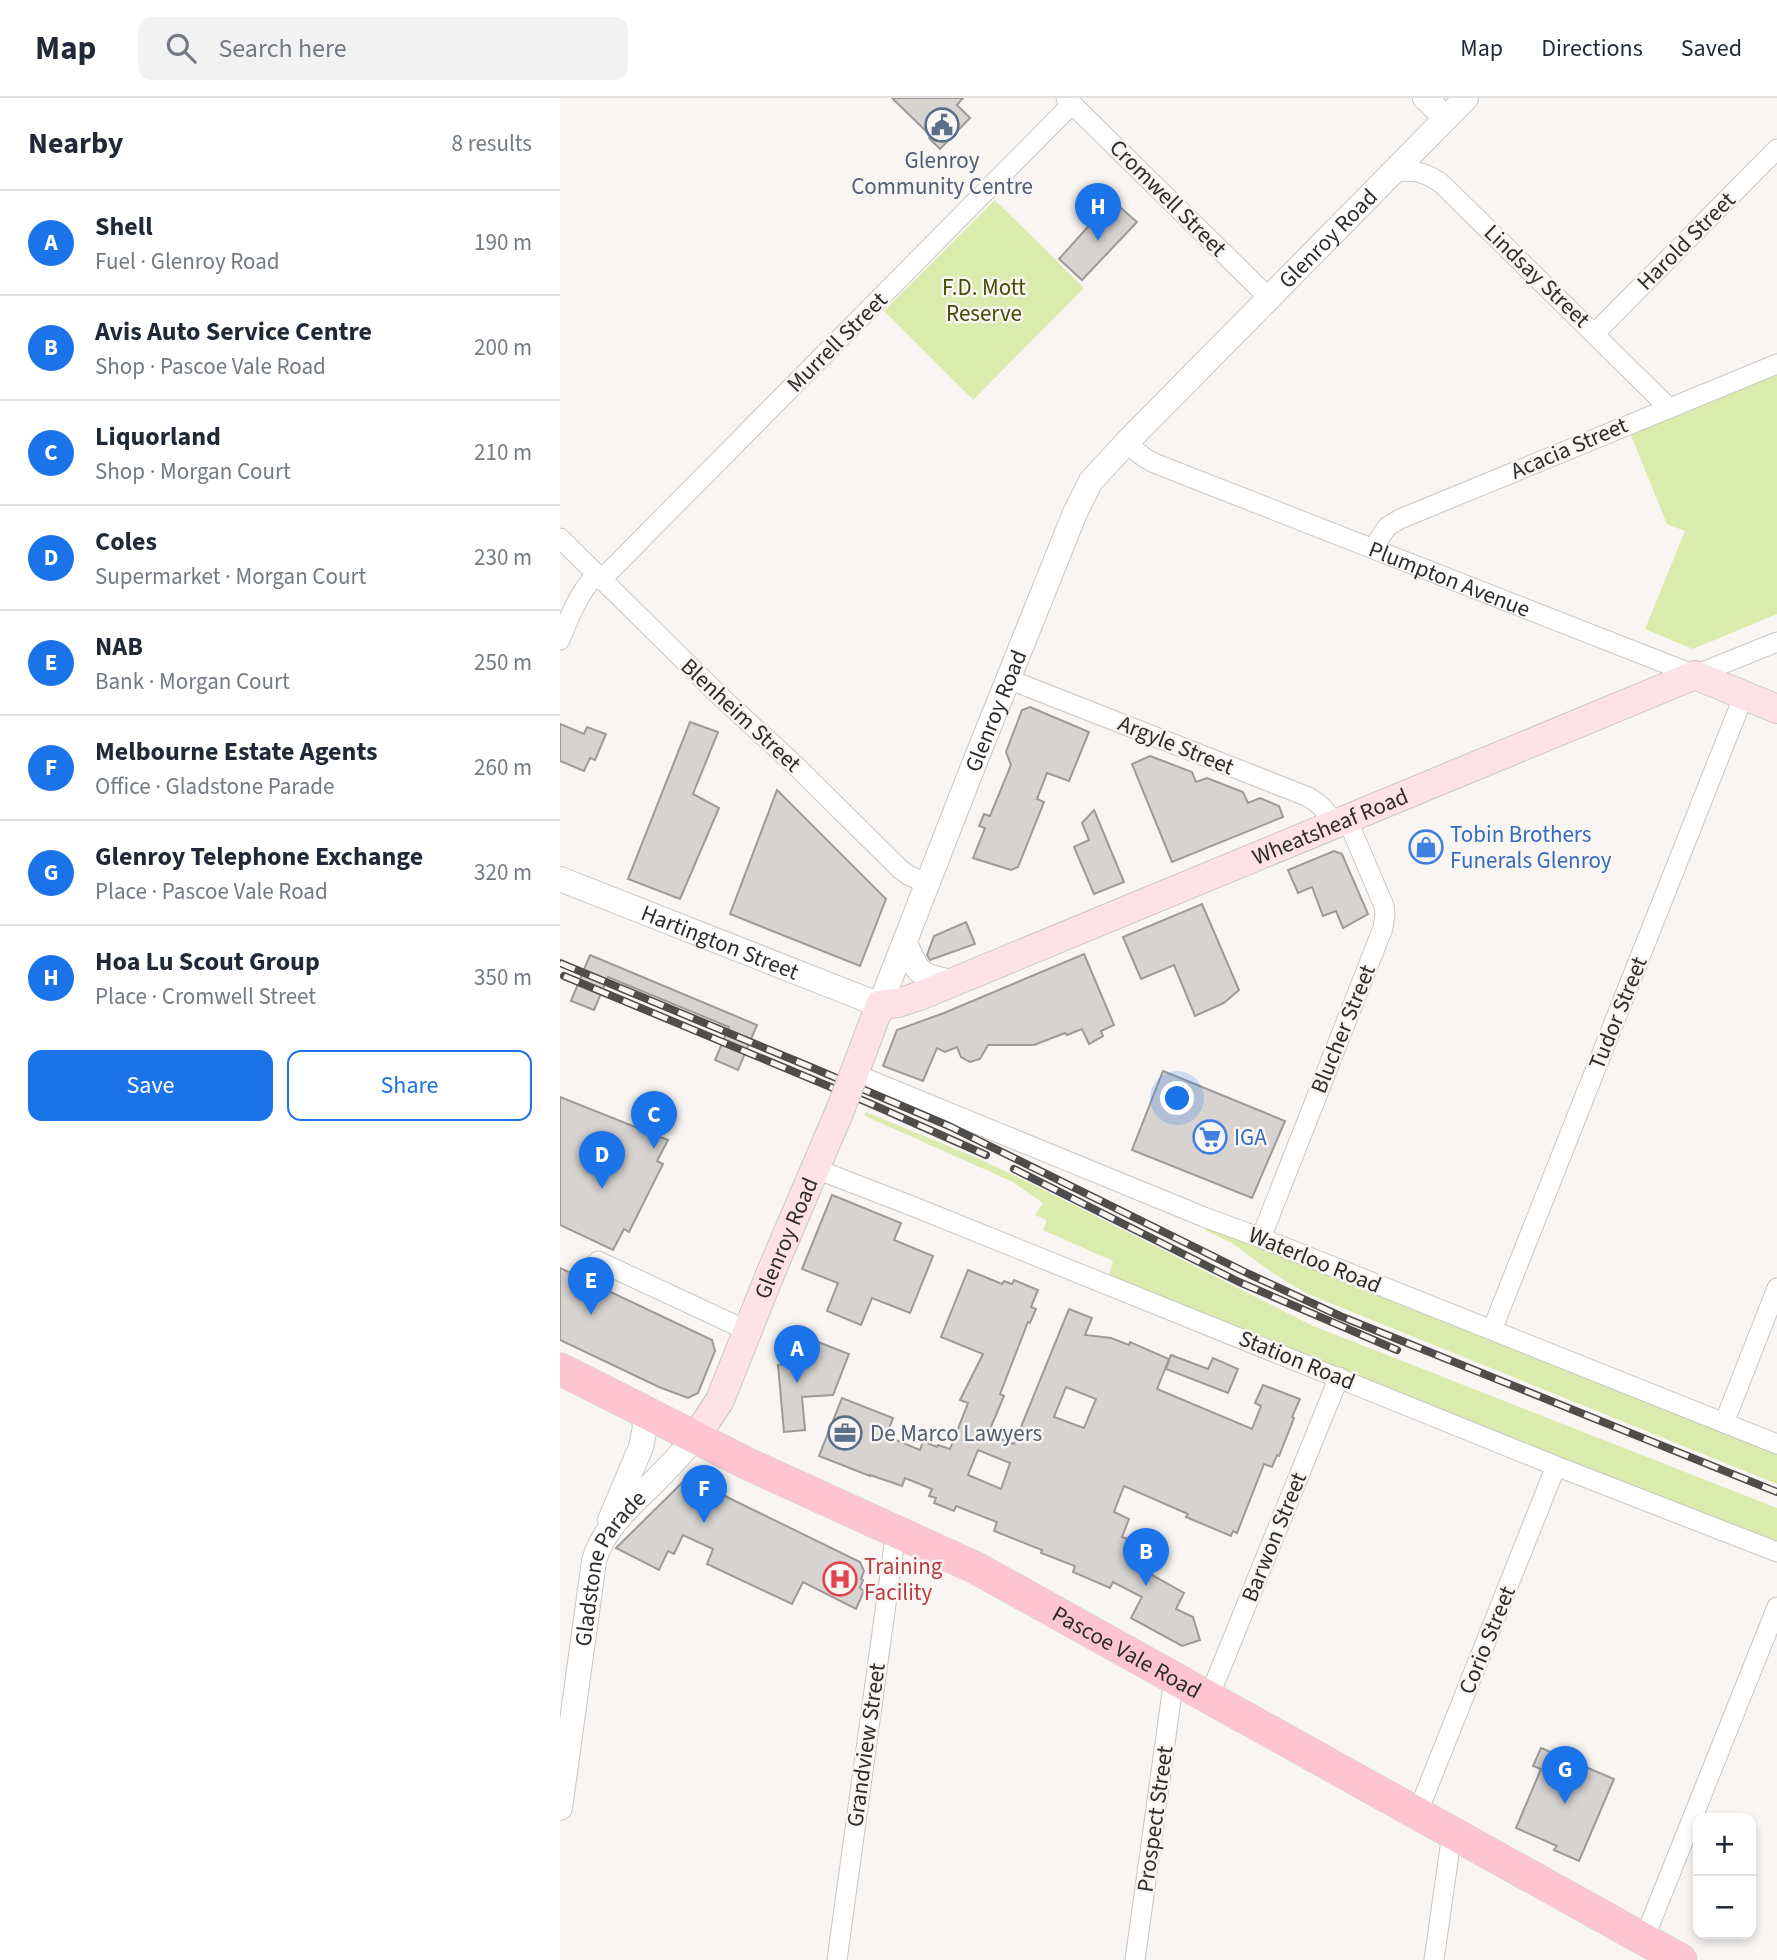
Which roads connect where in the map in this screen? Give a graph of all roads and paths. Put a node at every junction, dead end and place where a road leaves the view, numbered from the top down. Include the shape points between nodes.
1 (1425, 98) edge
2 (1466, 98) edge
3 (1069, 101) edge
4 (1446, 118) junction
5 (1777, 149) edge
6 (1392, 172) junction
7 (1269, 298) junction
8 (1595, 334) junction
9 (1777, 364) edge
10 (1670, 408) junction
11 (1126, 443) junction
12 (560, 538) edge
13 (1373, 548) junction
14 (599, 577) junction
15 (560, 640) edge
16 (1777, 642) edge
17 (1695, 675) junction
18 (1008, 679) junction
19 (1744, 695) junction
20 (1777, 709) edge
21 (1341, 822) junction
22 (560, 879) edge
23 (927, 884) junction
24 (905, 942) junction
25 (952, 982) junction
26 (880, 1005) junction
27 (853, 1077) junction
28 (816, 1169) junction
29 (1261, 1238) junction
30 (598, 1261) dead end
31 (1777, 1288) edge
32 (1492, 1330) junction
33 (748, 1331) junction
34 (560, 1368) edge
35 (1339, 1377) junction
36 (642, 1410) junction
37 (1724, 1423) junction
38 (696, 1437) junction
39 (1777, 1444) edge
40 (1556, 1466) junction
41 (896, 1531) junction
42 (603, 1537) junction
43 (1777, 1552) edge
44 (1777, 1607) edge
45 (1174, 1678) junction
46 (1209, 1697) junction
47 (560, 1808) edge
48 (1417, 1814) junction
49 (1451, 1833) junction
50 (1644, 1940) junction
51 (837, 1960) edge
52 (1135, 1960) edge
53 (1434, 1960) edge
54 (1681, 1960) edge

1 - 4 street
2 - 4 street, Glenroy Road
3 - 7 street, Cromwell Street
3 - 14 street, Murrell Street
4 - 6 street, Glenroy Road
5 - 8 street, Harold Street
6 - 7 street, Glenroy Road
6 - 8 street, Lindsay Street via 1424,172 1443,185
7 - 11 street, Glenroy Road
8 - 10 street, Lindsay Street
9 - 10 street, Acacia Street
10 - 13 street, Acacia Street via 1391,523
11 - 13 street, Plumpton Avenue via 1154,463
11 - 18 street, Glenroy Road via 1091,481
12 - 14 street, Blenheim Street
13 - 17 street, Plumpton Avenue
14 - 15 street, Murrell Street via 576,600
14 - 23 street, Blenheim Street via 900,869
16 - 17 street, Wheatsheaf Road
17 - 19 main road, Plumpton Avenue
17 - 21 main road, Wheatsheaf Road
18 - 21 street, Argyle Street via 1306,796
18 - 23 street, Glenroy Road
19 - 20 main road, Plumpton Avenue
19 - 32 street, Tudor Street
21 - 25 main road, Wheatsheaf Road
21 - 29 street, Blucher Street via 1384,906 1383,928
22 - 26 street, Hartington Street
23 - 24 street, Glenroy Road
24 - 25 street via 920,972
24 - 26 street, Glenroy Road
25 - 26 main road, Wheatsheaf Road via 898,1003
26 - 27 main road, Glenroy Road
27 - 28 main road, Glenroy Road, bridge
27 - 29 street, Waterloo Road
28 - 33 main road, Glenroy Road
28 - 35 street, Station Road
29 - 32 street, Waterloo Road
30 - 33 street
31 - 37 street
32 - 37 street, Waterloo Road
33 - 38 main road, Glenroy Road via 720,1400
34 - 36 main road, Pascoe Vale Road
35 - 40 street, Station Road
35 - 46 street, Barwon Street
36 - 38 main road, Pascoe Vale Road
36 - 42 street via 641,1447
37 - 39 street, Waterloo Road
38 - 41 main road, Pascoe Vale Road
38 - 42 street, Gladstone Parade
40 - 43 street, Station Road
40 - 48 street, Corio Street
41 - 45 main road, Pascoe Vale Road via 976,1568
41 - 51 street, Grandview Street
42 - 47 street, Gladstone Parade via 594,1561
44 - 50 street
45 - 46 main road, Pascoe Vale Road
45 - 52 street, Prospect Street
46 - 48 main road, Pascoe Vale Road
48 - 49 main road, Pascoe Vale Road
49 - 50 main road, Pascoe Vale Road
49 - 53 street
50 - 54 main road, Pascoe Vale Road

